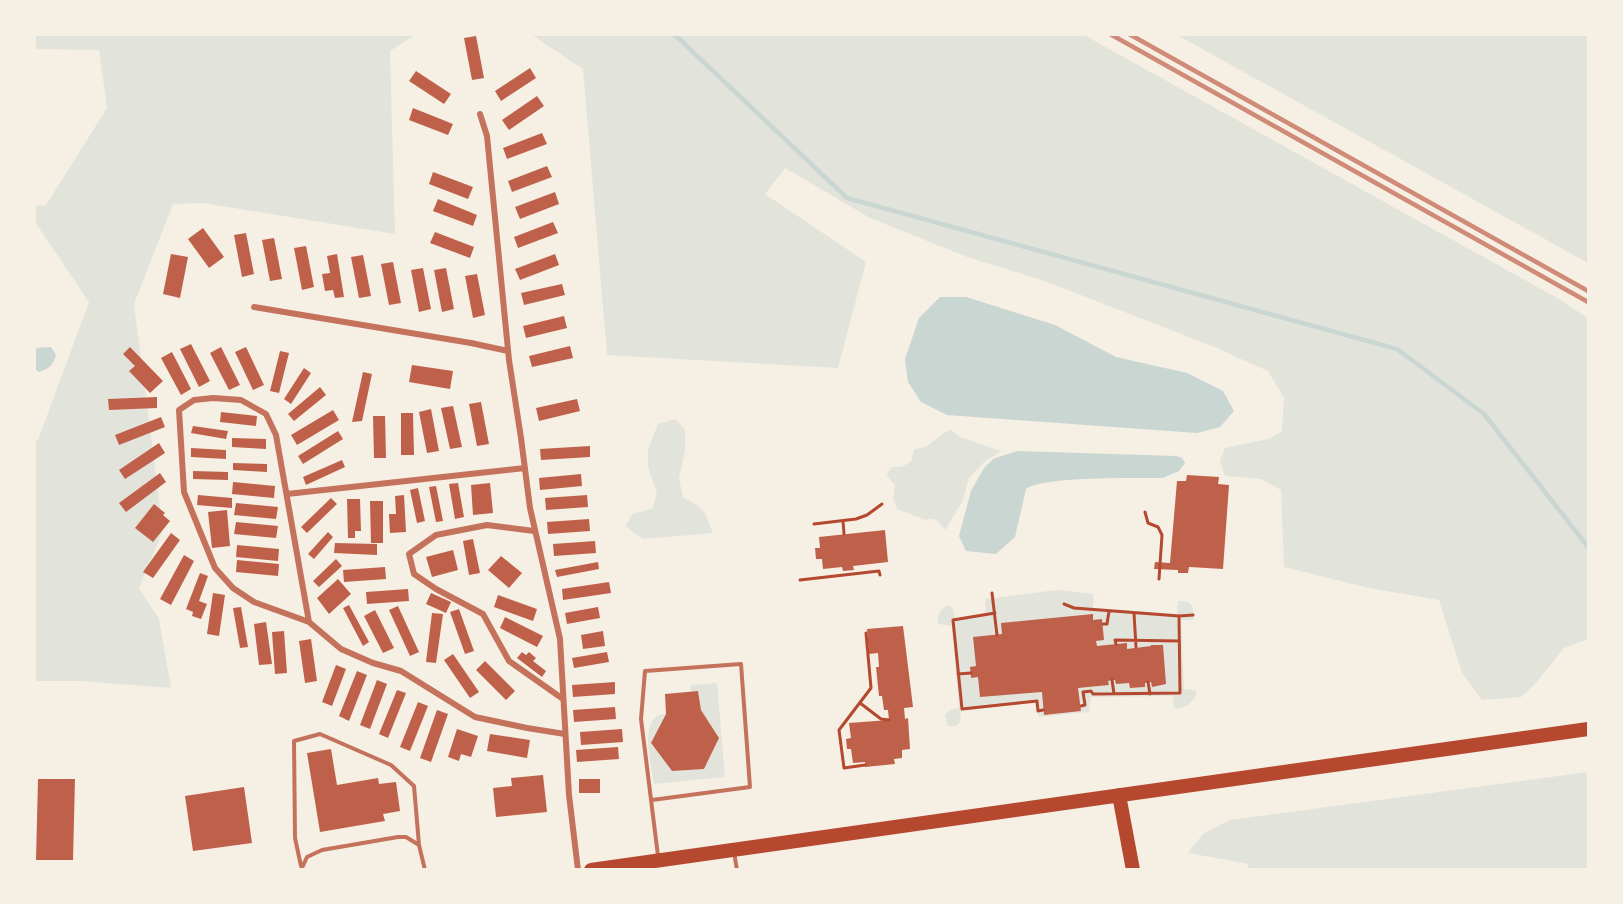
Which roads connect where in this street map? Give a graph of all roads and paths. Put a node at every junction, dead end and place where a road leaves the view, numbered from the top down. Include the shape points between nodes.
1 (480, 114) dead end
2 (254, 307) dead end
3 (508, 351) junction
4 (525, 468) junction
5 (286, 494) junction
6 (882, 504) dead end
7 (1145, 512) dead end
8 (843, 521) junction
9 (814, 524) dead end
10 (534, 531) junction
11 (844, 534) dead end
12 (880, 575) dead end
13 (1159, 579) dead end
14 (800, 580) dead end
15 (992, 593) dead end
16 (1064, 604) dead end
17 (1109, 611) junction
18 (1134, 613) junction
19 (995, 614) junction
20 (1193, 615) dead end
21 (1179, 616) junction
22 (309, 622) junction
23 (1102, 624) dead end
24 (866, 633) dead end
25 (997, 635) dead end
26 (1135, 640) junction
27 (1180, 641) junction
28 (1116, 644) dead end
29 (1136, 647) dead end
30 (971, 673) dead end
31 (958, 674) junction
32 (1112, 680) dead end
33 (1148, 682) dead end
34 (1114, 694) junction
35 (1150, 694) junction
36 (563, 699) junction
37 (860, 703) junction
38 (1081, 706) dead end
39 (1043, 710) dead end
40 (889, 720) dead end
41 (1588, 729) edge
42 (565, 734) junction
43 (865, 765) dead end
44 (1119, 795) junction
45 (652, 800) junction
46 (419, 845) junction
47 (734, 849) junction
48 (658, 860) junction
49 (301, 868) edge
50 (425, 870) edge
51 (578, 870) edge
52 (591, 870) edge
53 (737, 870) edge
54 (1133, 870) edge

1 - 3 street via 487,136
2 - 3 street
3 - 4 street
4 - 5 street
4 - 10 street
5 - 22 street
5 - 22 street via 276,435 266,414 242,400 222,399 194,400 179,410 184,492 215,568 233,588 254,602
6 - 8 path via 867,515
7 - 13 path via 1148,523 1158,527 1162,535
8 - 9 path
8 - 11 path
10 - 36 street via 560,639
10 - 36 street via 487,525 436,535 409,554 414,574 483,615 509,661
12 - 14 path via 879,571 848,572
15 - 19 path
16 - 17 path
17 - 18 path
17 - 23 path via 1107,624
18 - 21 path
18 - 26 path
19 - 25 path
19 - 31 path via 952,620
20 - 21 path
21 - 27 path
22 - 42 street via 341,649 401,672 475,717
24 - 37 path via 871,688
26 - 27 path
26 - 28 path via 1115,640
26 - 29 path
27 - 35 path via 1180,693
30 - 31 path
31 - 39 path via 962,709 1037,701 1038,711
32 - 34 path
33 - 35 path
34 - 35 path
34 - 38 path via 1083,692
36 - 42 street
37 - 40 path
37 - 43 path via 839,730 844,768
41 - 44 main road
42 - 51 street
44 - 47 main road
44 - 54 main road
45 - 45 lane via 641,718 645,671 741,664 750,787
45 - 48 lane
46 - 49 lane via 406,837 321,850 307,857
46 - 49 lane via 414,786 392,765 320,735 294,741 295,838
46 - 50 lane
47 - 48 main road
47 - 53 lane
48 - 52 main road

